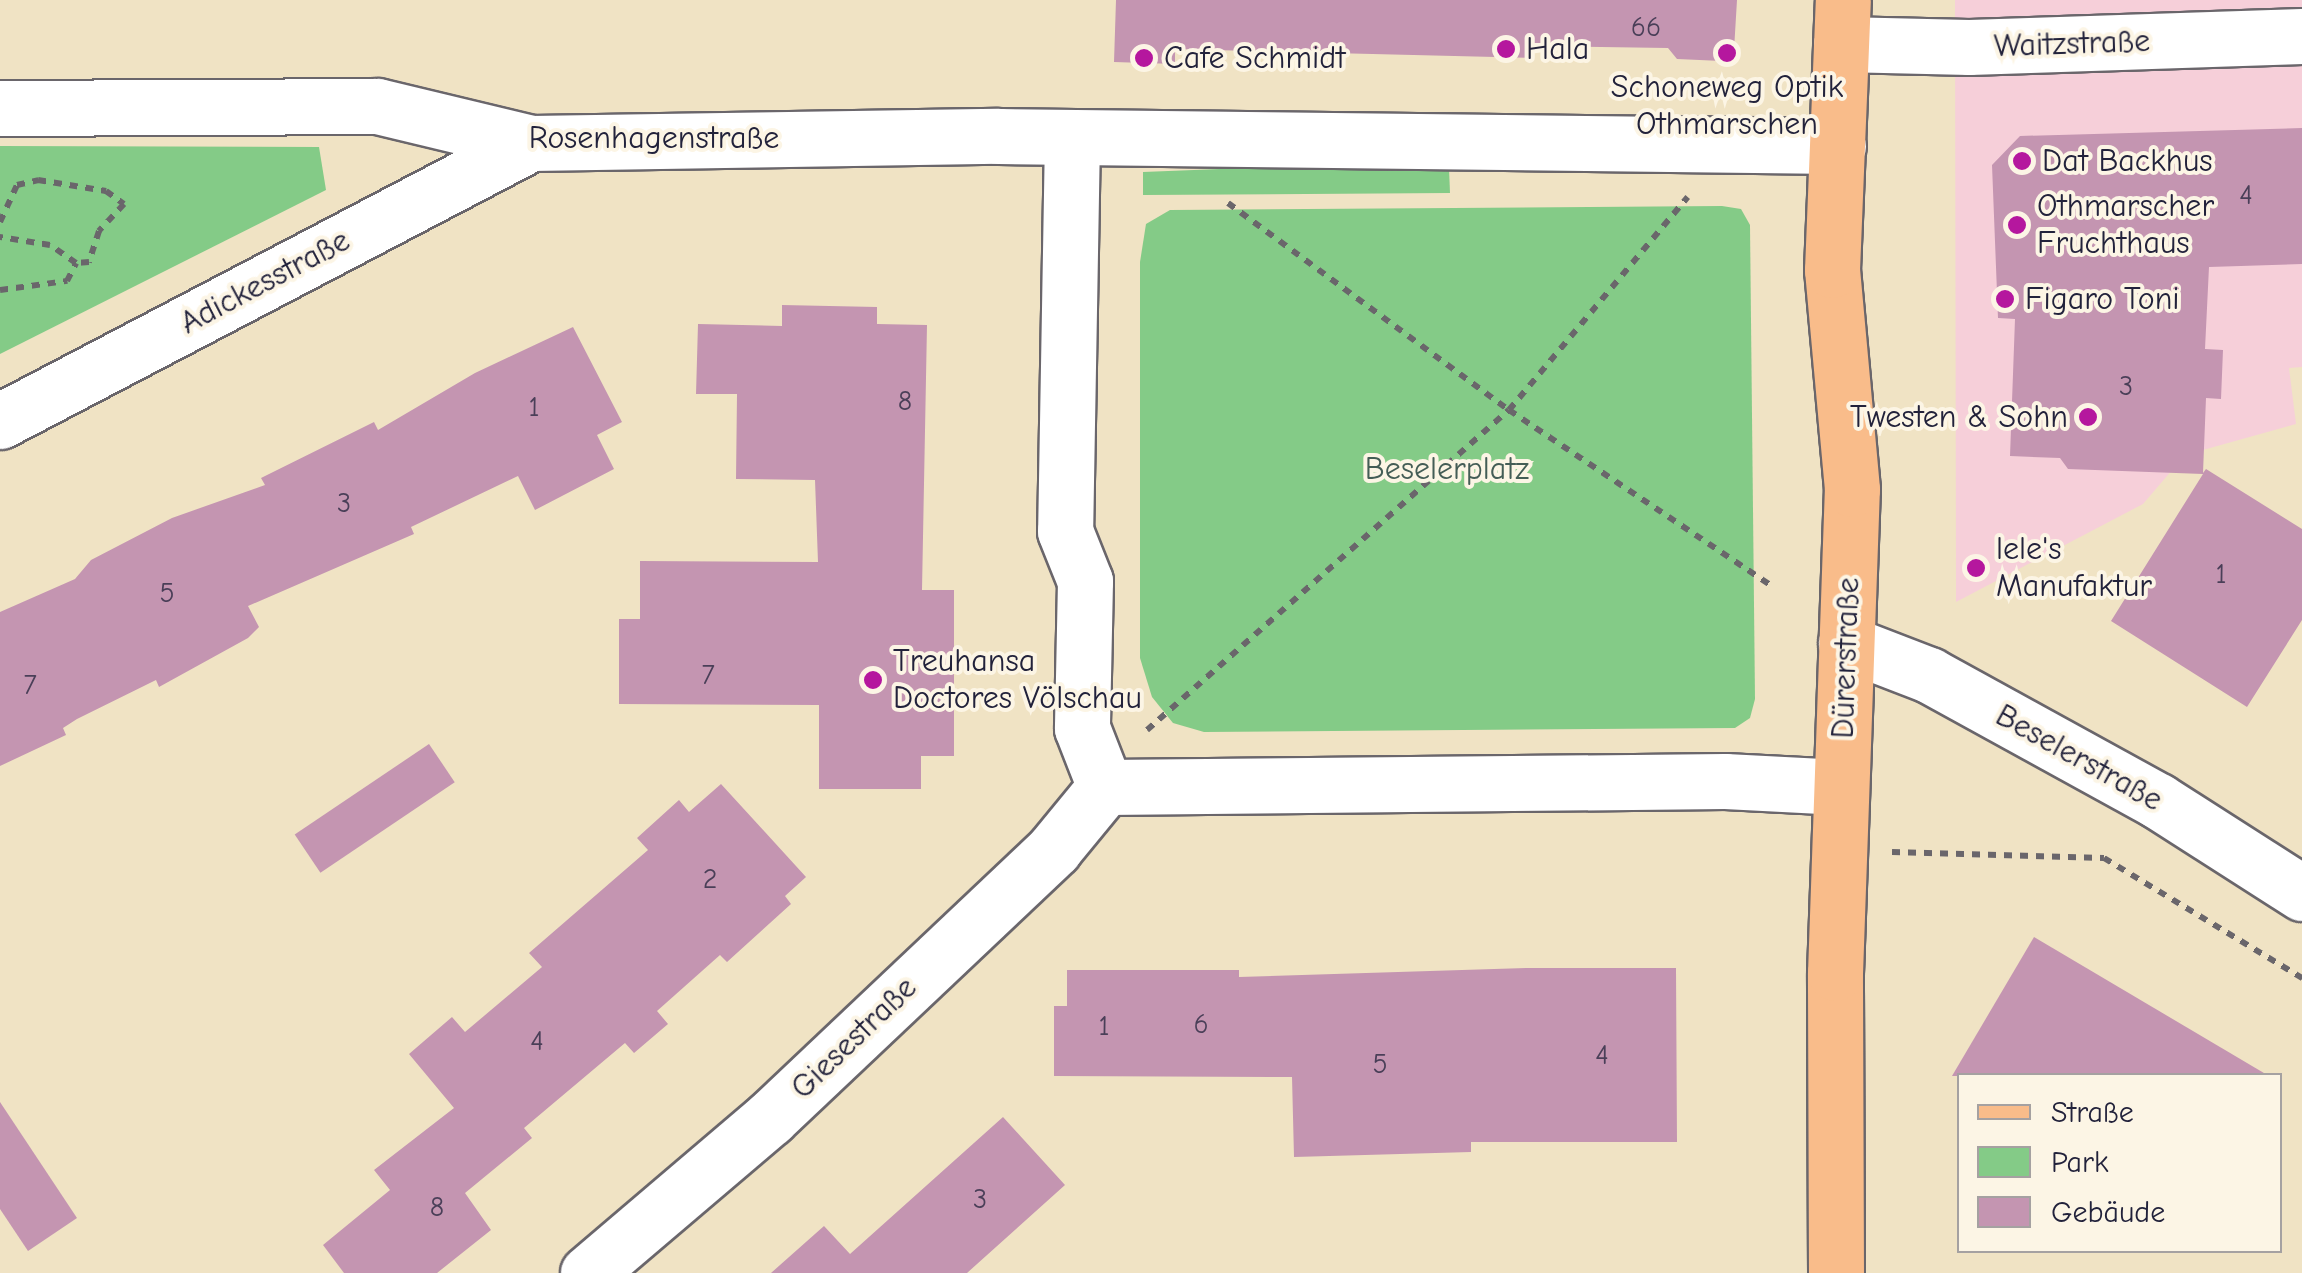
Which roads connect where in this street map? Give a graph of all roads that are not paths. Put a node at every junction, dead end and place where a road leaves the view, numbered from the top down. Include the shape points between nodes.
1 (1842, 22) edge
2 (2302, 36) edge
3 (0, 108) edge
4 (1072, 137) junction
5 (531, 143) junction
6 (1838, 146) junction
7 (0, 421) edge
8 (1846, 643) junction
9 (1104, 787) junction
10 (1841, 788) junction
11 (2302, 893) edge
12 (588, 1273) edge
13 (1836, 1273) edge

1 - 2 street, Waitzstraße via 1943,48
1 - 6 main road, Dürerstraße
3 - 5 street, Rosenhagenstraße via 377,106
4 - 5 street, Rosenhagenstraße
4 - 6 street
4 - 9 street via 1064,530 1085,581 1082,728
5 - 7 street, Adickesstraße
6 - 8 main road, Dürerstraße via 1832,270 1852,489
8 - 10 main road, Dürerstraße
8 - 11 street, Beselerstraße via 1929,675 2158,800
9 - 10 street via 1726,782
9 - 12 street, Giesestraße via 1054,849 770,1118
10 - 13 main road, Dürerstraße

